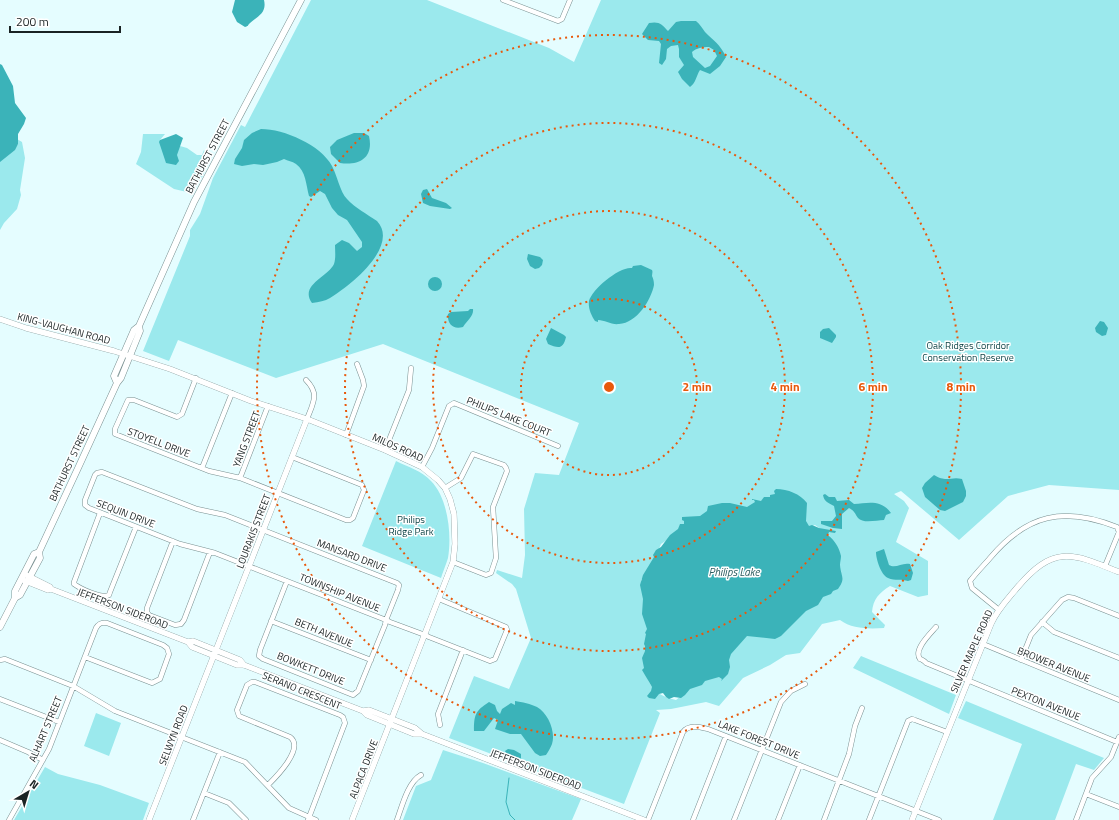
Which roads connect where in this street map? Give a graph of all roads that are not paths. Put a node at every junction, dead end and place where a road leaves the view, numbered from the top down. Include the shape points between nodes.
1 (300, 0) edge
2 (503, 0) edge
3 (570, 0) edge
4 (0, 319) edge
5 (139, 326) junction
6 (124, 354) junction
7 (130, 357) junction
8 (357, 364) dead end
9 (411, 368) dead end
10 (196, 378) junction
11 (306, 380) dead end
12 (116, 383) junction
13 (232, 393) junction
14 (268, 406) junction
15 (306, 419) junction
16 (346, 434) junction
17 (558, 446) dead end
18 (385, 450) junction
19 (292, 457) junction
20 (422, 467) junction
21 (202, 468) junction
22 (240, 478) junction
23 (445, 488) junction
24 (277, 493) junction
25 (100, 513) junction
26 (136, 527) junction
27 (263, 530) junction
28 (173, 541) junction
29 (210, 552) junction
30 (453, 562) junction
31 (249, 566) junction
32 (1105, 566) junction
33 (1119, 572) edge
34 (25, 578) junction
35 (287, 581) junction
36 (439, 599) junction
37 (999, 610) junction
38 (1119, 616) edge
39 (386, 620) junction
40 (271, 621) junction
41 (1042, 622) junction
42 (0, 627) edge
43 (936, 628) dead end
44 (425, 635) junction
45 (983, 644) junction
46 (462, 650) junction
47 (215, 653) junction
48 (85, 657) junction
49 (1119, 658) edge
50 (0, 660) edge
51 (371, 660) junction
52 (1021, 660) junction
53 (968, 680) junction
54 (805, 684) dead end
55 (73, 686) junction
56 (0, 699) edge
57 (1119, 700) edge
58 (862, 708) dead end
59 (59, 722) junction
60 (390, 722) junction
61 (440, 726) dead end
62 (947, 732) junction
63 (726, 736) junction
64 (182, 737) junction
65 (1118, 739) edge
66 (0, 740) edge
67 (762, 750) junction
68 (220, 752) junction
69 (43, 760) junction
70 (800, 765) junction
71 (421, 775) dead end
72 (839, 781) junction
73 (268, 785) junction
74 (204, 793) junction
75 (1086, 794) junction
76 (878, 796) junction
77 (1119, 807) edge
78 (916, 811) junction
79 (309, 819) edge
80 (9, 820) edge
81 (149, 820) edge
82 (193, 820) edge
83 (246, 820) edge
84 (316, 820) edge
85 (352, 820) edge
86 (397, 820) edge
87 (644, 820) edge
88 (648, 820) edge
89 (693, 820) edge
90 (734, 820) edge
91 (778, 820) edge
92 (824, 820) edge
93 (868, 820) edge
94 (912, 820) edge
95 (939, 820) edge
96 (1076, 820) edge

1 - 5 main road, BATHURST STREET via 194,202
2 - 3 street via 558,21 562,19
4 - 6 street, KING-VAUGHAN ROAD
5 - 6 main road, BATHURST STREET via 134,330
5 - 7 main road, BATHURST STREET via 140,331
6 - 7 street, KING-VAUGHAN ROAD
6 - 12 main road, BATHURST STREET via 114,376
7 - 10 street, MILOS ROAD
7 - 12 main road, BATHURST STREET via 121,378
8 - 16 street via 364,386
9 - 18 street via 409,390
10 - 13 street, MILOS ROAD
10 - 21 street, STOYELL DRIVE via 179,416 128,400 114,432 118,436
11 - 15 street via 315,392
12 - 34 main road, BATHURST STREET via 80,466 39,552 34,554
13 - 14 street, MILOS ROAD
13 - 21 street
14 - 15 street, MILOS ROAD
14 - 22 street, YANG STREET
15 - 16 street, MILOS ROAD
15 - 19 street, LOURAKIS STREET
16 - 18 street, MILOS ROAD
17 - 20 street, PHILIPS LAKE COURT via 454,403 449,406
18 - 20 street, MILOS ROAD
19 - 24 street, LOURAKIS STREET
19 - 24 street, STOYELL DRIVE via 362,485 364,490 353,518 346,520
20 - 23 street, MILOS ROAD
21 - 22 street, STOYELL DRIVE
22 - 24 street, STOYELL DRIVE
23 - 30 street, MILOS ROAD via 454,514
23 - 30 street via 461,478 473,454 506,468 493,507 496,558 491,572 486,575
24 - 27 street, LOURAKIS STREET
25 - 26 street, SEQUIN DRIVE
25 - 26 street via 74,584 103,597 109,595
25 - 27 street, SEQUIN DRIVE via 86,507 85,502 95,475 102,472 197,509 225,515
26 - 28 street, SEQUIN DRIVE
27 - 31 street, LOURAKIS STREET
27 - 39 street, MANSARD DRIVE via 398,583 398,590
28 - 29 street, SEQUIN DRIVE
28 - 29 street via 147,612 175,625 181,624 184,620
29 - 31 street, SEQUIN DRIVE
30 - 36 street, MILOS ROAD
31 - 35 street, TOWNSHIP AVENUE
31 - 47 street, LOURAKIS STREET
32 - 33 street, SILVER MAPLE ROAD
32 - 37 street, SILVER MAPLE ROAD via 1076,557 1049,560 1031,572
32 - 37 street via 1119,532 1117,527 1093,518 1074,516 1047,518 1031,524 1005,541 970,582 972,588
34 - 42 main road, BATHURST STREET via 20,595 15,598
34 - 47 street, JEFFERSON SIDEROAD via 48,590 188,642 193,641
35 - 39 street, TOWNSHIP AVENUE
35 - 40 street, BOWKETT DRIVE
36 - 44 street, MILOS ROAD
36 - 46 street, TOWNSHIP AVENUE via 506,627 507,630 493,661
37 - 45 street, SILVER MAPLE ROAD
38 - 41 street via 1068,597
39 - 44 street, TOWNSHIP AVENUE
39 - 51 street, BOWKETT DRIVE
40 - 51 street, BETH AVENUE
40 - 51 street, BOWKETT DRIVE via 260,650 261,658 353,695 358,691
41 - 49 street via 1054,632
41 - 52 street via 1031,635
43 - 53 street, PEXTON AVENUE via 919,648 920,659
44 - 46 street, TOWNSHIP AVENUE
44 - 60 street, MILOS ROAD
45 - 52 street, BROWER AVENUE
45 - 53 street, SILVER MAPLE ROAD
46 - 61 street via 438,714
47 - 60 street, JEFFERSON SIDEROAD via 240,660 244,666
47 - 64 street, SELWYN ROAD
48 - 48 street, ALHART STREET via 152,683 160,679 169,654 163,645 103,622 96,628
48 - 55 street, ALHART STREET
50 - 55 street via 5,659
52 - 57 street, BROWER AVENUE
53 - 62 street, SILVER MAPLE ROAD
53 - 65 street, PEXTON AVENUE
54 - 67 street via 791,691 781,702
55 - 59 street, ALHART STREET
55 - 64 street via 115,711
56 - 59 street
58 - 72 street via 855,726 850,754
59 - 69 street, ALHART STREET
60 - 85 street, ALPACA DRIVE
60 - 87 street, JEFFERSON SIDEROAD via 414,734 422,734
62 - 76 street via 910,719
62 - 78 street, SILVER MAPLE ROAD
63 - 67 street, LAKE FOREST DRIVE
63 - 88 street, LAKE FOREST DRIVE via 698,727 689,727 685,730
63 - 89 street
64 - 68 street
64 - 81 street, SELWYN ROAD
65 - 75 street via 1109,759 1094,775
66 - 69 street
67 - 70 street, LAKE FOREST DRIVE
67 - 90 street
68 - 73 street via 245,762
68 - 74 street
69 - 80 street, ALHART STREET
70 - 72 street, LAKE FOREST DRIVE
70 - 91 street
71 - 86 street via 412,784
72 - 76 street, LAKE FOREST DRIVE
72 - 92 street
73 - 79 street via 289,808
73 - 79 street, SERANO CRESCENT via 283,771 295,744 290,737 239,716 237,710 247,685 252,682 340,715 345,720
74 - 82 street
74 - 83 street via 229,803
75 - 77 street
75 - 96 street
76 - 78 street, LAKE FOREST DRIVE
76 - 93 street
78 - 94 street, SILVER MAPLE ROAD
78 - 95 street, LAKE FOREST DRIVE
79 - 84 street

